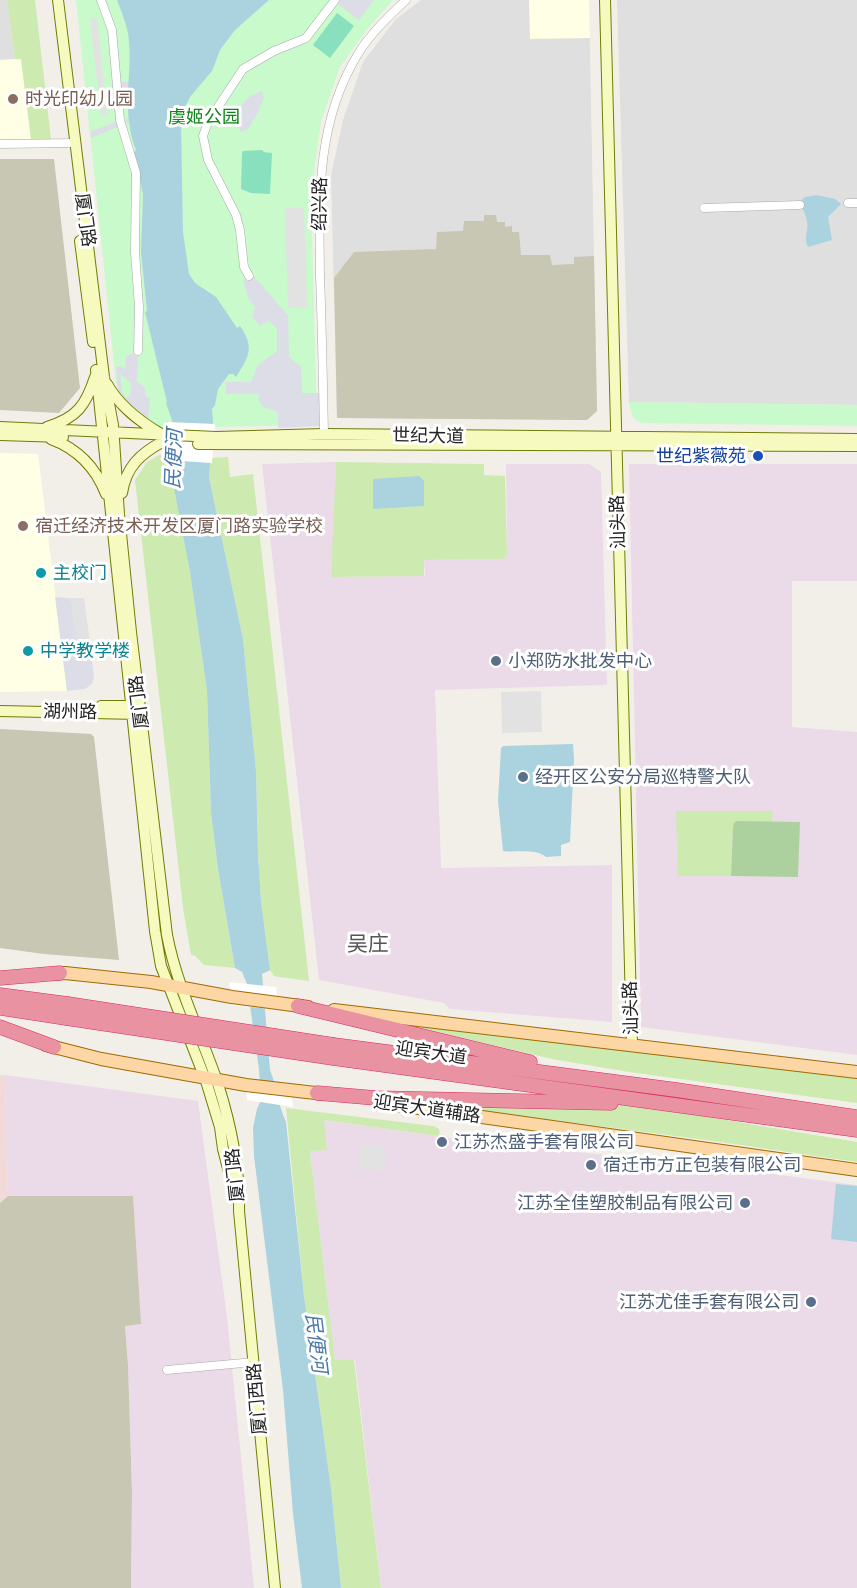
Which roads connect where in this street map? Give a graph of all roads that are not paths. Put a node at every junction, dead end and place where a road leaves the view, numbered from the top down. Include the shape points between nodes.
1 (51, 0) edge
2 (58, 0) edge
3 (101, 0) edge
4 (335, 0) edge
5 (406, 0) edge
6 (601, 0) edge
7 (605, 0) edge
8 (71, 143) junction
9 (0, 144) edge
10 (848, 203) dead end
11 (857, 203) edge
12 (800, 205) dead end
13 (704, 208) dead end
14 (249, 276) dead end
15 (138, 351) dead end
16 (100, 375) junction
17 (0, 427) edge
18 (42, 432) junction
19 (324, 434) junction
20 (0, 435) edge
21 (109, 436) junction
22 (165, 439) junction
23 (857, 439) edge
24 (216, 441) junction
25 (613, 442) junction
26 (857, 446) edge
27 (115, 510) junction
28 (0, 705) edge
29 (135, 710) junction
30 (0, 711) edge
31 (60, 974) joint
32 (0, 977) edge
33 (175, 986) junction
34 (0, 995) edge
35 (298, 1006) junction
36 (0, 1008) edge
37 (67, 1011) junction
38 (0, 1028) edge
39 (629, 1044) junction
40 (54, 1047) joint
41 (333, 1051) junction
42 (857, 1072) edge
43 (210, 1078) junction
44 (677, 1090) junction
45 (317, 1093) junction
46 (686, 1106) junction
47 (857, 1115) edge
48 (802, 1124) junction
49 (857, 1130) edge
50 (857, 1135) edge
51 (857, 1170) edge
52 (239, 1211) joint
53 (254, 1362) junction
54 (167, 1370) dead end
55 (275, 1588) edge

1 - 8 street, 厦门路
2 - 8 street, 厦门路
3 - 15 street via 112,30 120,120 136,173
4 - 14 street via 306,38 243,69 203,136 208,160 236,215 244,267
5 - 19 street, 绍兴路 via 358,52 331,114 321,161
6 - 25 street, 汕头路
7 - 25 street, 汕头路
8 - 9 street
8 - 16 street, 厦门路
10 - 11 street
12 - 13 street
16 - 18 street via 84,405
16 - 21 street, 厦门路
16 - 22 street via 133,416
17 - 18 street, 世纪大道
18 - 20 street, 世纪大道
18 - 21 street, 世纪大道
18 - 27 street via 94,469
19 - 24 street, 世纪大道
19 - 25 street, 世纪大道
21 - 22 street, 世纪大道
21 - 27 street, 厦门路
22 - 24 street, 世纪大道
22 - 27 street via 130,467
23 - 25 street, 世纪大道
24 - 25 street, 世纪大道
25 - 26 street, 世纪大道
25 - 39 street, 汕头路
27 - 29 street, 厦门路
28 - 29 street, 湖州路
29 - 30 street, 湖州路
29 - 33 street, 厦门路
31 - 32 highway
31 - 33 main road
33 - 35 main road
33 - 43 street, 厦门路
34 - 37 highway, 迎宾大道
35 - 39 main road
35 - 44 highway via 517,1060
36 - 37 highway, 迎宾大道
37 - 41 highway, 迎宾大道, bridge
38 - 40 highway
39 - 42 main road
40 - 43 main road, 迎宾大道辅路
41 - 44 highway, 迎宾大道
41 - 46 highway, 迎宾大道
43 - 45 main road, 迎宾大道辅路
43 - 52 street, 厦门路
44 - 47 highway, 迎宾大道
45 - 46 highway
45 - 51 main road, 迎宾大道辅路
46 - 48 highway, 迎宾大道
48 - 49 highway, 迎宾大道
48 - 50 highway
52 - 53 street, 厦门西路
53 - 54 street
53 - 55 street, 厦门西路

